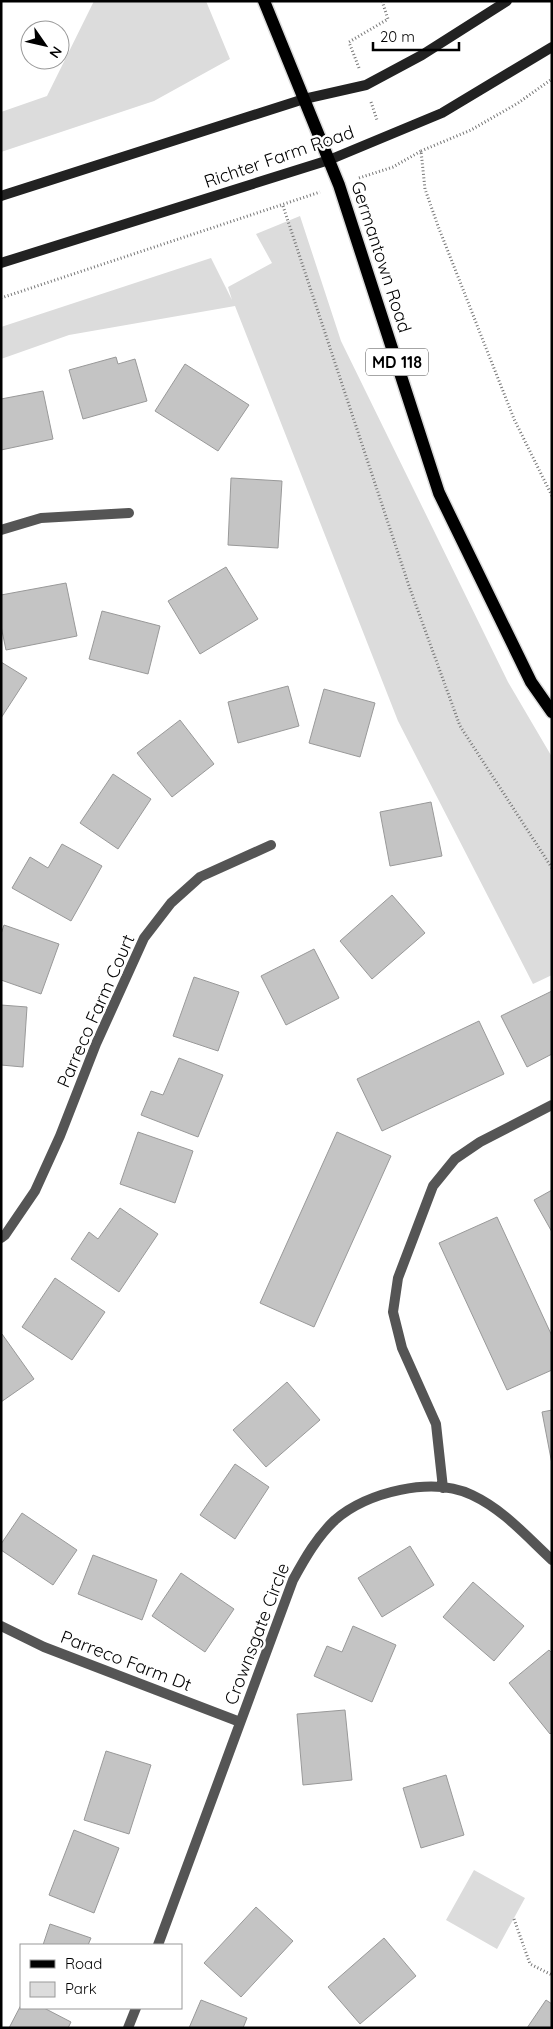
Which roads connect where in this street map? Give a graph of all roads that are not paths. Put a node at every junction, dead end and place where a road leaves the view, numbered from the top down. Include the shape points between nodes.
1 (264, 1) edge
2 (507, 1) edge
3 (552, 47) edge
4 (304, 99) junction
5 (329, 160) junction
6 (1, 196) edge
7 (1, 263) edge
8 (129, 513) dead end
9 (1, 530) edge
10 (552, 712) edge
11 (271, 845) dead end
12 (552, 1105) edge
13 (1, 1238) edge
14 (443, 1488) junction
15 (552, 1560) edge
16 (1, 1626) edge
17 (240, 1722) junction
18 (158, 1944) edge
19 (136, 2009) edge
20 (128, 2028) edge

1 - 4 main road, Germantown Road / MD 118
2 - 4 main road via 422,55 366,84
3 - 5 main road, Richter Farm Road via 442,113
4 - 5 main road, Germantown Road / MD 118
4 - 6 main road
5 - 7 main road, Richter Farm Road
5 - 10 main road, Germantown Road / MD 118 via 440,493 531,682
8 - 9 street via 41,518
11 - 13 street, Parreco Farm Court via 200,877 171,903 144,938 35,1191
12 - 14 street via 480,1142 455,1159 433,1186 398,1278 393,1312 402,1348 436,1424
14 - 15 street, Crownsgate Circle via 470,1494 494,1508
14 - 17 street, Crownsgate Circle via 414,1487 362,1502 336,1520 313,1545 293,1580
16 - 17 street, Parreco Farm Dt via 44,1647
17 - 18 street, Crownsgate Circle
19 - 20 street

